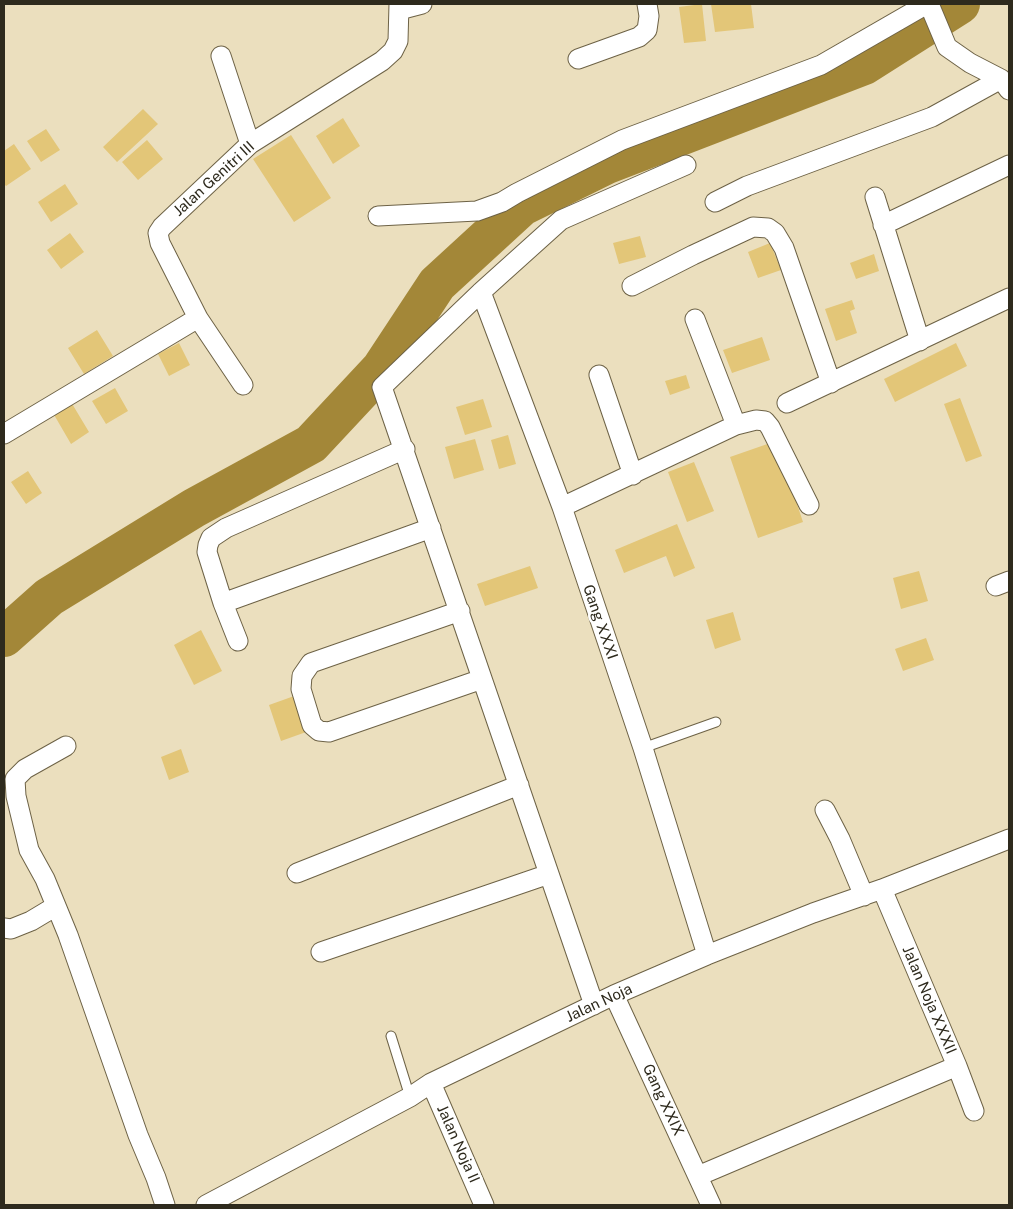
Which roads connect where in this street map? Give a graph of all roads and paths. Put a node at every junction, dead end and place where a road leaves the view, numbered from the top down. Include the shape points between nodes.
1 (422, 4) edge
2 (648, 4) edge
3 (929, 5) edge
4 (399, 7) edge
5 (221, 56) dead end
6 (578, 59) dead end
7 (1005, 85) edge
8 (250, 144) junction
9 (686, 165) dead end
10 (1009, 165) edge
11 (875, 197) dead end
12 (715, 202) dead end
13 (378, 216) dead end
14 (882, 225) junction
15 (632, 286) dead end
16 (481, 292) junction
17 (1009, 298) edge
18 (198, 318) junction
19 (696, 318) dead end
20 (920, 341) junction
21 (598, 376) dead end
22 (831, 383) junction
23 (243, 385) dead end
24 (787, 403) dead end
25 (736, 425) junction
26 (4, 434) edge
27 (404, 449) junction
28 (633, 475) junction
29 (809, 505) dead end
30 (562, 508) junction
31 (431, 528) junction
32 (223, 603) junction
33 (460, 611) junction
34 (238, 641) dead end
35 (482, 679) junction
36 (716, 722) dead end
37 (66, 746) dead end
38 (643, 748) junction
39 (519, 785) junction
40 (825, 810) dead end
41 (1009, 839) edge
42 (297, 873) dead end
43 (549, 874) junction
44 (882, 889) junction
45 (864, 896) junction
46 (56, 906) junction
47 (4, 928) edge
48 (321, 952) dead end
49 (707, 956) junction
50 (614, 995) junction
51 (594, 1005) junction
52 (391, 1036) dead end
53 (957, 1066) junction
54 (431, 1084) junction
55 (410, 1097) junction
56 (974, 1111) dead end
57 (698, 1176) junction
58 (165, 1205) edge
59 (206, 1205) edge
60 (484, 1205) edge
61 (711, 1205) edge

1 - 4 street, Jalan Genitri III
2 - 6 street via 647,30 639,37
3 - 7 street via 947,47
3 - 13 street via 821,65 622,140 502,202 477,211
4 - 8 street, Jalan Genitri III via 398,42 393,51
5 - 8 street
7 - 12 street via 932,117 747,186
8 - 18 street, Jalan Genitri III via 158,233
9 - 16 street via 560,220
10 - 14 street
11 - 14 street
14 - 20 street
15 - 22 street via 753,227 768,228 784,248
16 - 27 street via 382,386
16 - 30 street, Gang XXXI
17 - 20 street
18 - 23 street, Jalan Genitri III
18 - 26 street
19 - 25 street
20 - 22 street
21 - 28 street
22 - 24 street
25 - 28 street
25 - 29 street via 756,420 764,421 770,427
27 - 31 street
27 - 32 street via 226,528 211,538 207,552
28 - 30 street
30 - 38 street, Gang XXXI
31 - 32 street
31 - 33 street
32 - 34 street
33 - 35 street
33 - 35 street via 311,663 302,676 301,689 312,725 319,731 329,732
35 - 39 street
36 - 38 lane
37 - 46 street via 15,778 29,850
38 - 49 street, Gang XXXI
39 - 42 street
39 - 43 street
40 - 45 street
41 - 44 street, Jalan Noja
43 - 48 street
43 - 51 street
44 - 45 street, Jalan Noja
44 - 53 street, Jalan Noja XXXII
45 - 49 street, Jalan Noja
46 - 47 street via 31,921 11,929
46 - 58 street
49 - 50 street, Jalan Noja
50 - 51 street, Jalan Noja
50 - 57 street, Gang XXIX
51 - 54 street, Jalan Noja
52 - 55 lane
53 - 56 street, Jalan Noja XXXII
53 - 57 street
54 - 55 street, Jalan Noja
54 - 60 street, Jalan Noja II
55 - 59 street, Jalan Noja
57 - 61 street, Gang XXIX

